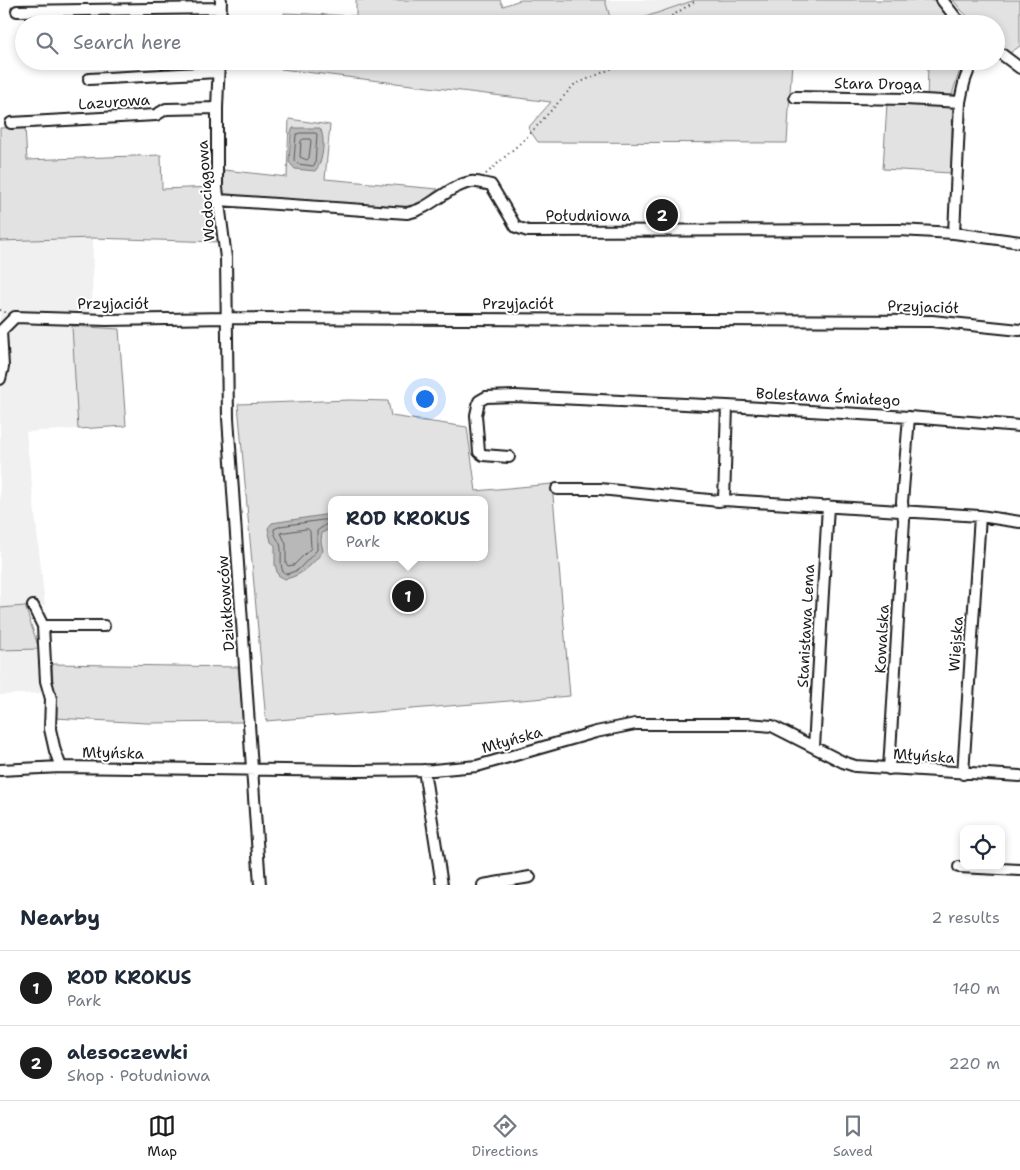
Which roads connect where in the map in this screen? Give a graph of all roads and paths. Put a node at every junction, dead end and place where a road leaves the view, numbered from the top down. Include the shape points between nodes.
1 (697, 0) edge
2 (942, 0) edge
3 (221, 4) edge
4 (17, 11) dead end
5 (673, 15) edge
6 (954, 15) edge
7 (1005, 57) edge
8 (1020, 68) edge
9 (608, 70) edge
10 (970, 70) edge
11 (218, 72) joint
12 (89, 79) dead end
13 (796, 97) dead end
14 (960, 102) junction
15 (217, 108) junction
16 (11, 123) dead end
17 (476, 182) junction
18 (219, 200) junction
19 (954, 234) junction
20 (1020, 242) edge
21 (226, 318) junction
22 (1020, 330) edge
23 (0, 380) edge
24 (727, 406) junction
25 (909, 416) junction
26 (1020, 426) edge
27 (510, 458) dead end
28 (557, 489) dead end
29 (724, 500) junction
30 (828, 506) junction
31 (903, 511) junction
32 (980, 516) junction
33 (1020, 522) edge
34 (33, 606) dead end
35 (44, 626) junction
36 (104, 626) dead end
37 (814, 747) junction
38 (61, 767) junction
39 (889, 769) junction
40 (0, 770) edge
41 (253, 770) junction
42 (424, 770) junction
43 (963, 774) junction
44 (1020, 776) edge
45 (959, 866) dead end
46 (1020, 870) edge
47 (530, 877) dead end
48 (260, 885) edge
49 (442, 885) edge
50 (483, 885) edge

1 - 5 path
2 - 6 street
3 - 4 street
7 - 8 street
9 - 17 path via 574,85 528,136
10 - 14 street
11 - 12 street
11 - 15 street, Wodociągowa
13 - 14 street, Stara Droga
14 - 19 street
15 - 16 street, Lazurowa via 166,109 156,115
15 - 18 street, Wodociągowa
17 - 18 street via 436,198 417,212 407,213
17 - 19 street, Południowa via 491,185 516,227 528,231 899,230
18 - 21 street, Wodociągowa via 226,258
19 - 20 street, Południowa
21 - 22 street, Przyjaciół via 932,320
21 - 23 street, Przyjaciół via 106,320 15,317 1,331 3,367
21 - 41 street, Działkowców via 228,418
24 - 25 street, Bolesława Śmiałego
24 - 27 street, Bolesława Śmiałego via 581,398 486,397 479,401 476,415 479,452
24 - 29 street
25 - 26 street, Bolesława Śmiałego
25 - 31 street, Kowalska
28 - 29 street via 600,489
29 - 30 street
30 - 31 street
30 - 37 street, Stanisława Lema
31 - 32 street
31 - 39 street, Kowalska
32 - 33 street
32 - 43 street, Wiejska
34 - 35 street
35 - 36 street
35 - 38 street via 46,681 51,699 50,728
37 - 39 street, Młyńska via 855,766
37 - 42 street, Młyńska via 772,726 635,724 477,766
38 - 40 street, Młyńska
38 - 41 street, Młyńska
39 - 43 street, Młyńska
41 - 42 street, Młyńska
41 - 48 street, Działkowców
42 - 49 street
43 - 44 street, Młyńska
45 - 46 street
47 - 50 street

